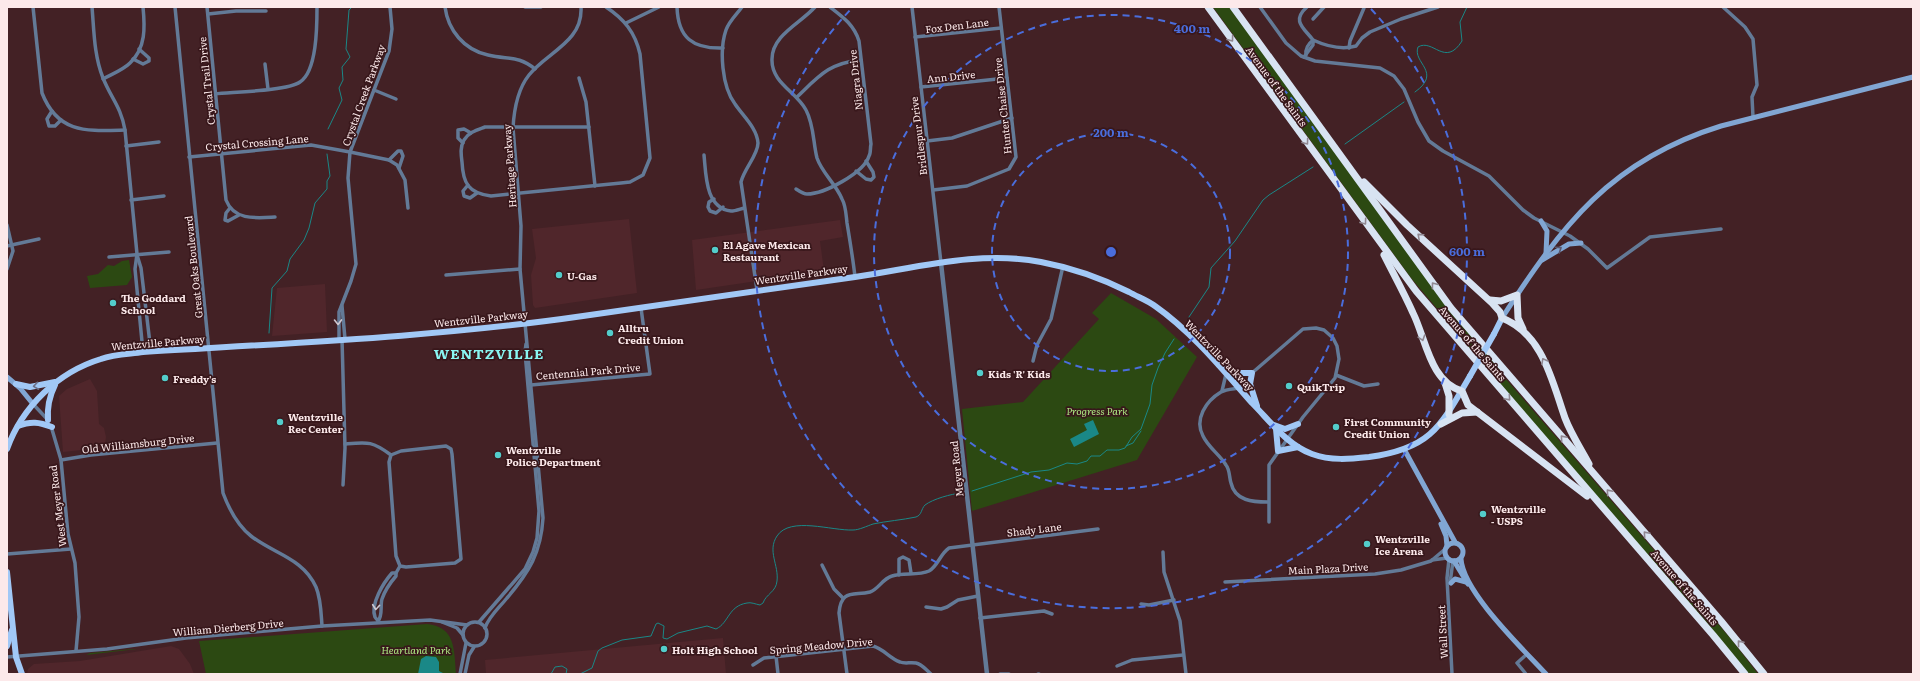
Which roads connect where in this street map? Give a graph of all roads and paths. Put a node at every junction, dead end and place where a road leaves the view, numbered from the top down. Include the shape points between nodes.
1 (33, 7) edge
2 (92, 7) edge
3 (143, 7) edge
4 (175, 7) edge
5 (207, 7) edge
6 (317, 7) edge
7 (390, 7) edge
8 (444, 7) edge
9 (525, 7) edge
10 (541, 7) edge
11 (581, 7) edge
12 (606, 7) edge
13 (616, 7) edge
14 (659, 7) edge
15 (677, 7) edge
16 (742, 7) edge
17 (815, 7) edge
18 (830, 7) edge
19 (912, 7) edge
20 (999, 7) edge
21 (1208, 7) edge
22 (1232, 7) edge
23 (1260, 7) edge
24 (1307, 7) edge
25 (1324, 7) edge
26 (1438, 7) edge
27 (1724, 7) edge
28 (1364, 8) dead end
29 (266, 11) dead end
30 (613, 12) junction
31 (208, 14) junction
32 (1313, 19) dead end
33 (626, 23) junction
34 (1001, 28) junction
35 (916, 37) junction
36 (1313, 40) junction
37 (723, 48) junction
38 (1349, 48) junction
39 (139, 49) junction
40 (1305, 56) junction
41 (134, 59) junction
42 (861, 60) junction
43 (265, 64) dead end
44 (535, 69) junction
45 (1913, 77) edge
46 (579, 78) dead end
47 (1007, 78) junction
48 (103, 79) junction
49 (921, 88) junction
50 (268, 89) junction
51 (374, 90) junction
52 (215, 94) junction
53 (797, 97) junction
54 (396, 99) dead end
55 (52, 111) junction
56 (1753, 117) junction
57 (1012, 118) junction
58 (61, 120) junction
59 (589, 127) junction
60 (513, 128) junction
61 (125, 130) junction
62 (471, 133) junction
63 (927, 141) junction
64 (159, 142) dead end
65 (463, 143) junction
66 (126, 146) junction
67 (350, 152) junction
68 (221, 154) junction
69 (704, 155) dead end
70 (189, 157) junction
71 (389, 160) junction
72 (866, 161) junction
73 (399, 168) junction
74 (1349, 168) junction
75 (856, 171) junction
76 (468, 185) junction
77 (595, 186) junction
78 (836, 186) junction
79 (796, 189) dead end
80 (933, 190) junction
81 (477, 193) junction
82 (519, 193) junction
83 (164, 196) dead end
84 (714, 199) junction
85 (131, 200) junction
86 (723, 207) junction
87 (230, 208) junction
88 (408, 208) dead end
89 (744, 208) junction
90 (239, 215) junction
91 (275, 217) dead end
92 (1541, 221) junction
93 (7, 225) edge
94 (1721, 229) dead end
95 (1562, 232) junction
96 (39, 239) dead end
97 (1376, 239) junction
98 (1581, 243) junction
99 (7, 246) edge
100 (12, 246) junction
101 (169, 252) dead end
102 (1546, 253) junction
103 (137, 254) junction
104 (109, 257) dead end
105 (1539, 261) junction
106 (941, 263) junction
107 (1063, 266) junction
108 (7, 269) edge
109 (520, 269) junction
110 (446, 275) dead end
111 (855, 277) junction
112 (757, 290) junction
113 (1517, 295) junction
114 (1490, 300) junction
115 (342, 306) junction
116 (641, 308) junction
117 (147, 314) junction
118 (139, 315) junction
119 (1502, 318) junction
120 (524, 324) junction
121 (1524, 331) junction
122 (342, 339) junction
123 (210, 348) junction
124 (143, 352) junction
125 (151, 352) junction
126 (1033, 362) dead end
127 (1216, 363) junction
128 (1252, 373) junction
129 (1226, 374) junction
130 (1336, 375) junction
131 (7, 378) edge
132 (1444, 381) junction
133 (56, 382) junction
134 (16, 384) junction
135 (1378, 384) dead end
136 (530, 385) junction
137 (1239, 388) junction
138 (1222, 391) junction
139 (1462, 391) junction
140 (33, 404) junction
141 (1258, 409) junction
142 (1477, 412) junction
143 (1449, 414) junction
144 (48, 420) junction
145 (1298, 424) junction
146 (1441, 424) junction
147 (18, 426) junction
148 (52, 427) junction
149 (1274, 427) junction
150 (1287, 439) junction
151 (217, 443) junction
152 (345, 444) junction
153 (1298, 447) junction
154 (1404, 449) junction
155 (7, 450) edge
156 (1278, 451) junction
157 (391, 455) junction
158 (61, 460) junction
159 (1597, 478) junction
160 (343, 485) dead end
161 (1428, 496) junction
162 (1268, 502) junction
163 (1604, 509) junction
164 (1269, 522) dead end
165 (1098, 529) dead end
166 (1455, 542) junction
167 (973, 545) junction
168 (1446, 548) junction
169 (71, 549) junction
170 (1163, 552) dead end
171 (7, 554) edge
172 (1460, 559) junction
173 (1431, 560) junction
174 (1451, 560) junction
175 (822, 565) dead end
176 (400, 566) junction
177 (7, 572) edge
178 (911, 573) junction
179 (899, 575) junction
180 (1225, 582) dead end
181 (1466, 582) junction
182 (1450, 583) junction
183 (1471, 586) junction
184 (1448, 590) junction
185 (978, 596) junction
186 (843, 598) junction
187 (1174, 600) junction
188 (1140, 604) dead end
189 (926, 607) dead end
190 (1052, 614) dead end
191 (980, 618) junction
192 (378, 622) junction
193 (442, 622) junction
194 (479, 622) junction
195 (467, 625) junction
196 (322, 626) junction
197 (13, 627) junction
198 (485, 628) junction
199 (463, 635) junction
200 (466, 643) junction
201 (7, 646) edge
202 (474, 647) junction
203 (843, 649) junction
204 (76, 651) junction
205 (1527, 654) junction
206 (1183, 655) junction
207 (776, 656) junction
208 (7, 657) edge
209 (16, 657) junction
210 (753, 665) dead end
211 (18, 666) junction
212 (1117, 666) dead end
213 (16, 674) edge
214 (22, 674) edge
215 (460, 674) edge
216 (465, 674) edge
217 (778, 674) edge
218 (847, 674) edge
219 (931, 674) edge
220 (987, 674) edge
221 (1000, 674) edge
222 (1008, 674) edge
223 (1186, 674) edge
224 (1452, 674) edge
225 (1526, 674) edge
226 (1546, 674) edge
227 (1744, 674) edge
228 (1764, 674) edge

1 - 55 street via 42,92
2 - 48 street via 98,61
3 - 39 street via 145,27
4 - 70 street, Great Oaks Boulevard
5 - 31 street, Crystal Trail Drive
6 - 50 street via 309,72 298,84
7 - 51 street, Crystal Creek Parkway via 392,29 389,51
8 - 44 street via 450,28 477,52 526,61
9 - 10 street
11 - 44 street, Heritage Parkway via 580,24 575,34
12 - 30 street
13 - 30 street
14 - 33 street
15 - 37 street via 680,28 685,36 702,47
16 - 37 street via 727,28
17 - 53 street via 781,36 774,46 773,70 780,82
18 - 42 street, Niagra Drive via 850,23 856,33
19 - 35 street, Bridlespur Drive
20 - 34 street, Hunter Chaise Drive
21 -> 97 highway, Avenue of the Saints
22 - 74 highway, Avenue of the Saints
23 - 40 street via 1286,43
24 - 36 street via 1300,13 1299,21
25 - 32 street
26 - 38 street via 1370,32 1356,46
27 - 56 street via 1745,27 1753,39 1757,86 1752,98
28 - 38 street
29 - 31 street
30 - 33 street
31 - 52 street, Crystal Trail Drive
33 - 77 street via 634,35 640,54 650,158 646,170 636,179
34 - 35 street, Fox Den Lane
34 - 47 street, Hunter Chaise Drive
35 - 49 street, Bridlespur Drive
36 - 38 street
36 - 40 street via 1313,45
37 - 89 street via 726,88 758,138 756,153 741,182
39 - 41 street
39 - 41 street via 149,58 149,62 143,64
40 - 92 street via 1315,61 1380,68 1394,76 1404,89 1429,140 1443,151 1489,176 1524,210
41 - 48 street via 126,67
42 - 53 street via 845,61 823,72
42 - 72 street, Niagra Drive via 871,144
43 - 50 street
44 - 60 street, Heritage Parkway via 528,75 517,98
45 - 56 main road
46 - 59 street via 586,102
47 - 49 street, Ann Drive
47 - 57 street, Hunter Chaise Drive
48 - 61 street via 118,106
49 - 63 street, Bridlespur Drive
50 - 52 street
51 - 54 street
51 - 67 street, Crystal Creek Parkway
52 - 68 street, Crystal Trail Drive
53 - 78 street via 812,124 817,158 824,172
55 - 58 street
55 - 58 street via 47,119 49,126 55,126
56 - 95 main road via 1693,135 1638,162 1594,197
57 - 63 street via 952,138
57 - 80 street, Hunter Chaise Drive via 1016,157 1010,169 967,186
58 - 61 street via 69,126 84,130
59 - 60 street
59 - 77 street
60 - 62 street via 485,127
60 - 82 street, Heritage Parkway
61 - 66 street
62 - 65 street
62 - 65 street via 464,129 458,130 458,138
63 - 80 street, Bridlespur Drive
64 - 66 street
65 - 76 street via 462,175
66 - 85 street
67 - 68 street, Crystal Crossing Lane via 311,145
67 - 71 street, Crystal Crossing Lane
67 - 115 street, Crystal Creek Parkway via 348,178 356,264
68 - 70 street, Crystal Crossing Lane
68 - 87 street, Crystal Trail Drive via 225,195
69 - 84 street via 707,186
70 - 123 street, Great Oaks Boulevard
71 - 73 street
71 - 73 street via 401,152 403,156
72 - 75 street
72 - 75 street via 873,172 874,177 871,180
73 - 88 street via 406,180
114 -> 74 highway
159 -> 74 highway, Avenue of the Saints via 1451,308
75 - 78 street
76 - 81 street
76 - 81 street via 463,191 464,196 470,198
77 - 82 street
78 - 79 street via 826,191 806,194
78 - 111 street via 843,201
80 - 106 street, Bridlespur Drive
81 - 82 street via 491,196
82 - 109 street, Heritage Parkway via 522,226
83 - 85 street
84 - 86 street
84 - 86 street via 709,202 710,211 716,213
85 - 103 street
86 - 89 street via 731,211
87 - 90 street
87 - 90 street, Crystal Trail Drive via 225,220 228,222
89 - 112 street
90 - 91 street via 249,218
92 - 95 street
92 - 102 main road via 1547,231
93 - 100 street
94 - 98 street via 1650,237 1607,268
95 - 98 street
95 - 102 main road
96 - 100 street
97 -> 132 highway via 1414,315 1429,355
97 -> 163 highway, Avenue of the Saints via 1429,308
105 -> 98 main road via 1569,244
99 - 100 street
100 - 108 street via 12,257
101 - 103 street
102 - 105 main road
103 - 104 street
103 - 117 street
103 - 118 street via 135,269
105 - 113 main road
106 - 107 main road, Wentzville Parkway via 1004,257
106 - 111 main road, Wentzville Parkway
106 - 167 street, Meyer Road
107 - 126 street via 1051,319 1037,345
107 - 127 main road, Wentzville Parkway via 1100,278 1154,304
109 - 110 street
109 - 120 street, Heritage Parkway
111 - 112 main road, Wentzville Parkway
112 - 116 main road, Wentzville Parkway
113 - 114 highway via 1501,301
113 - 119 main road
113 - 121 highway via 1518,318
114 - 119 highway
115 - 122 street, Crystal Creek Parkway
115 -> 122 street, Crystal Creek Parkway via 338,317
116 - 120 main road, Wentzville Parkway
116 - 136 street, Centennial Park Drive via 650,374
117 - 118 street
117 - 125 street
118 - 124 street
119 - 121 highway
119 - 139 main road, Wentzville Parkway, bridge
120 - 122 main road, Wentzville Parkway
120 - 136 street, Heritage Parkway
159 -> 121 highway via 1566,419 1547,366 1531,338
122 - 123 main road, Wentzville Parkway
122 - 152 street
123 - 125 main road, Wentzville Parkway
123 - 151 street, Great Oaks Boulevard
124 - 125 main road, Wentzville Parkway
124 - 133 main road, Wentzville Parkway via 99,359 74,370
127 - 128 main road via 1236,372
127 - 129 main road, Wentzville Parkway
128 - 130 street via 1303,329 1316,328 1329,333 1336,342 1339,355
128 - 141 main road via 1250,384
129 - 137 main road, Wentzville Parkway
129 - 138 street
130 - 135 street via 1364,386
130 - 145 street
131 - 134 main road, West Meyer Road
132 - 139 highway via 1453,389
132 - 143 highway via 1449,396
133 -> 134 main road via 32,387
133 - 140 main road, Wentzville Parkway
133 - 144 main road via 50,395
134 - 140 main road, West Meyer Road
136 - 194 street via 539,511 537,538 525,569
136 - 198 street via 543,509 541,541 528,571 490,618
137 - 138 street
137 - 141 main road, Wentzville Parkway
138 - 162 street via 1201,414 1202,435 1228,467 1237,494 1250,501
139 - 142 highway via 1464,401
139 - 143 main road, Wentzville Parkway
140 - 144 street, West Meyer Road
140 - 147 main road, Wentzville Parkway
141 - 149 main road, Wentzville Parkway
142 - 146 highway via 1462,413
142 - 163 highway
143 - 146 main road, Wentzville Parkway
144 - 148 street, West Meyer Road
145 - 149 main road via 1285,429
145 - 150 street
146 - 154 main road, Wentzville Parkway via 1426,437
147 - 148 main road via 34,422
147 - 155 main road, Wentzville Parkway
148 - 158 street, West Meyer Road
149 - 150 main road, Wentzville Parkway
149 - 156 main road
150 - 153 main road, Wentzville Parkway
150 - 156 street
151 - 158 street, Old Williamsburg Drive
151 - 196 street, Great Oaks Boulevard via 223,493 231,512 252,536 290,558 306,572 320,599
152 - 157 street via 366,442 378,445
152 - 160 street
153 - 154 main road, Wentzville Parkway via 1311,454 1344,460 1383,455
153 - 156 main road
154 - 161 main road
156 - 162 street via 1269,465
157 - 176 street via 388,462 396,556
157 - 176 street via 401,451 446,446 451,449 462,555 459,562 455,563
158 - 169 street, West Meyer Road
228 -> 159 highway, Avenue of the Saints
161 - 166 main road
161 - 168 main road via 1446,536
162 - 164 street
163 - 227 highway, Avenue of the Saints
165 - 167 street, Shady Lane
166 - 168 main road
166 - 172 main road via 1463,551
167 - 178 street, Shady Lane via 949,548 928,571
167 - 185 street, Meyer Road
168 - 173 street, Main Plaza Drive
168 - 174 main road
169 - 171 street
169 - 204 street, West Meyer Road via 75,563 79,617
170 - 187 street via 1164,572
172 - 174 main road
172 - 183 main road
173 - 174 street, Main Plaza Drive
173 - 180 street, Main Plaza Drive via 1407,569 1375,574
174 - 181 main road
174 - 182 street, Wall Street
174 - 184 street, Wall Street via 1447,578
175 - 186 street via 834,589
176 - 192 street via 382,597 381,618
177 - 197 main road
178 - 179 street, Shady Lane
178 - 179 street via 909,560 903,558 899,559 898,563
179 - 186 street, Shady Lane via 883,580 870,592 851,593
181 - 182 main road via 1456,579
181 - 183 main road
182 - 184 street, Wall Street
183 - 205 main road via 1488,610
184 - 224 street, Wall Street
185 - 189 street via 958,600 941,609
185 - 191 street, Meyer Road
186 - 203 street via 839,613
187 - 188 street via 1149,605
187 - 206 street via 1180,621
190 - 191 street via 1044,611
191 - 220 street, Meyer Road
192 - 193 street, William Dierberg Drive
192 - 196 street, William Dierberg Drive
193 - 195 street, William Dierberg Drive
193 - 199 street, William Dierberg Drive via 457,628
194 - 195 street
194 - 198 street
195 - 199 street
196 - 204 street, William Dierberg Drive
197 - 201 main road
197 - 209 main road
198 - 202 street via 485,641
199 - 200 street
200 - 202 street
200 - 215 street
202 - 216 street via 469,655
203 - 207 street, Spring Meadow Drive
203 - 218 street
203 - 219 street, Spring Meadow Drive via 873,646 902,663 916,663
204 - 209 street, William Dierberg Drive
205 - 225 street via 1517,663
205 - 226 main road
206 - 212 street via 1132,660
206 - 223 street
207 - 210 street, Spring Meadow Drive via 764,658
207 - 217 street
208 - 209 street, William Dierberg Drive
209 - 211 main road
211 - 213 main road
211 - 214 main road
221 - 222 street

